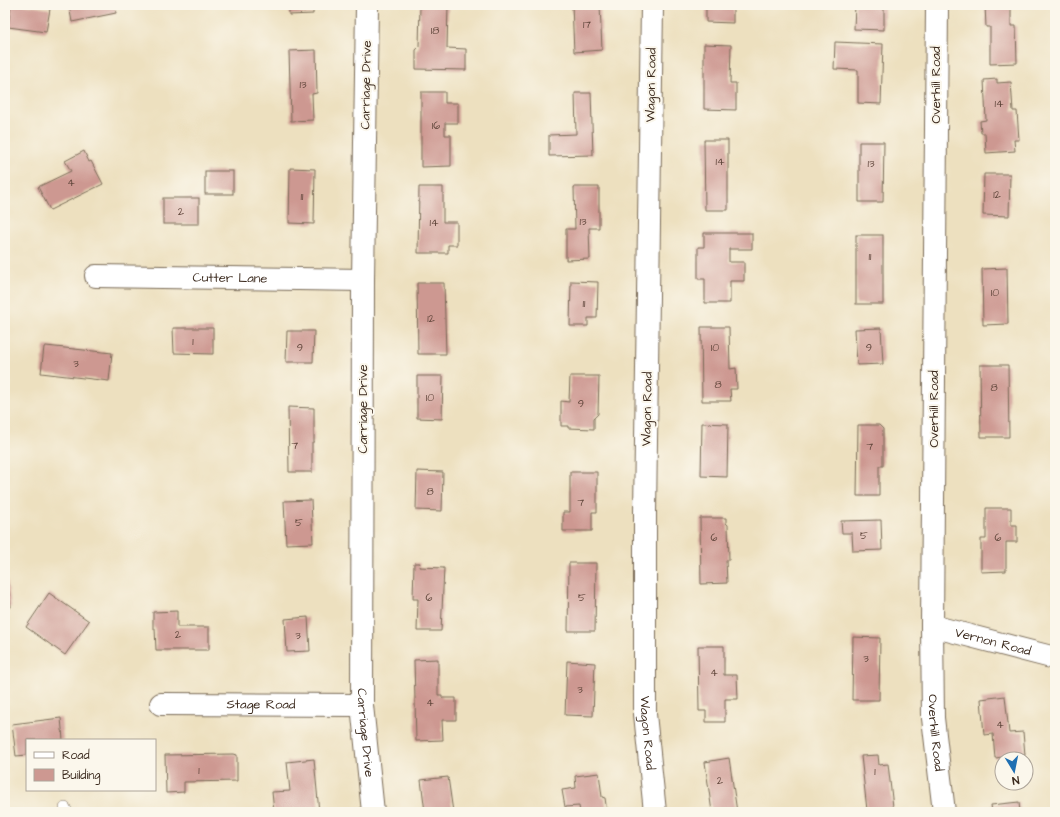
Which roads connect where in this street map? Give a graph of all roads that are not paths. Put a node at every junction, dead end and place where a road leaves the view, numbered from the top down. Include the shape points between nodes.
1 (367, 5) edge
2 (652, 5) edge
3 (937, 5) edge
4 (96, 276) dead end
5 (363, 280) junction
6 (932, 626) junction
7 (1055, 658) edge
8 (161, 704) dead end
9 (362, 705) junction
10 (373, 812) edge
11 (655, 812) edge
12 (944, 812) edge

1 - 5 street, Carriage Drive
2 - 11 street, Wagon Road via 645,714
3 - 6 street, Overhill Road
4 - 5 street, Cutter Lane
5 - 9 street, Carriage Drive
6 - 7 street, Vernon Road
6 - 12 street, Overhill Road via 932,718
8 - 9 street, Stage Road
9 - 10 street, Carriage Drive

